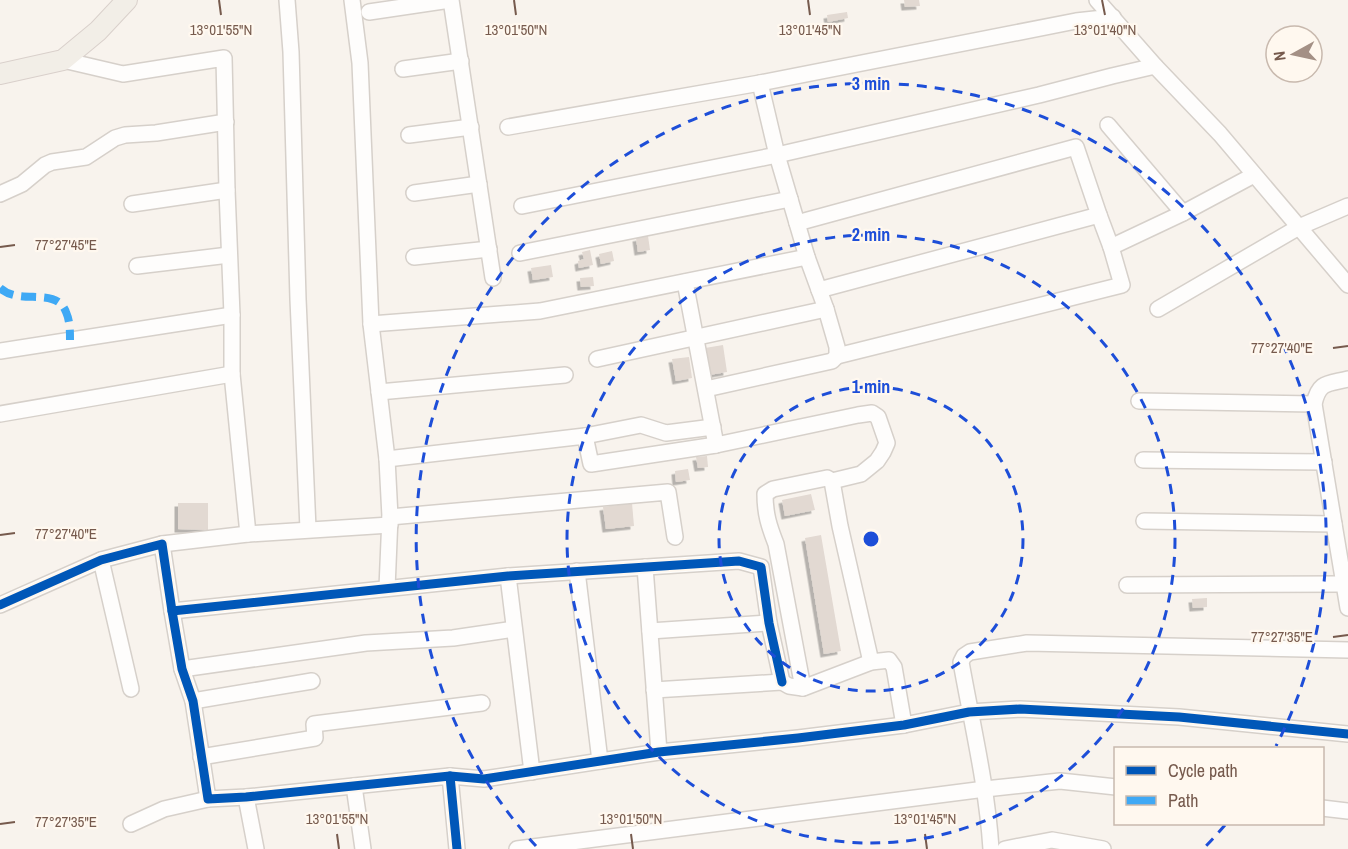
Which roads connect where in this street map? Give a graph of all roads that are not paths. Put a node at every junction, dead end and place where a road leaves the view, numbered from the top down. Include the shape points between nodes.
1 (287, 0) edge
2 (352, 0) edge
3 (451, 0) edge
4 (1097, 0) edge
5 (122, 2) edge
6 (369, 12) dead end
7 (1113, 17) junction
8 (63, 60) junction
9 (461, 61) junction
10 (1155, 66) junction
11 (403, 69) dead end
12 (0, 74) edge
13 (760, 83) junction
14 (226, 122) junction
15 (1108, 125) dead end
16 (508, 126) dead end
17 (471, 127) junction
18 (409, 135) dead end
19 (777, 155) junction
20 (1254, 175) junction
21 (479, 184) junction
22 (227, 190) junction
23 (414, 193) dead end
24 (0, 194) edge
25 (790, 199) junction
26 (132, 204) dead end
27 (522, 206) dead end
28 (1348, 206) edge
29 (1183, 213) junction
30 (1099, 215) junction
31 (797, 223) junction
32 (1299, 227) junction
33 (1112, 247) junction
34 (489, 249) junction
35 (520, 253) dead end
36 (229, 255) junction
37 (414, 257) dead end
38 (807, 257) junction
39 (136, 266) dead end
40 (493, 278) dead end
41 (1346, 278) edge
42 (685, 282) junction
43 (819, 290) junction
44 (826, 309) junction
45 (1158, 309) dead end
46 (232, 315) junction
47 (371, 324) junction
48 (696, 337) junction
49 (0, 351) edge
50 (837, 356) junction
51 (597, 359) dead end
52 (232, 374) junction
53 (565, 375) dead end
54 (1348, 379) edge
55 (706, 389) junction
56 (379, 392) junction
57 (1139, 401) dead end
58 (1314, 404) junction
59 (0, 414) edge
60 (713, 427) junction
61 (585, 436) junction
62 (716, 445) junction
63 (387, 459) junction
64 (1143, 460) dead end
65 (1324, 462) junction
66 (832, 481) junction
67 (390, 521) junction
68 (1144, 521) dead end
69 (1334, 524) junction
70 (308, 529) junction
71 (248, 534) junction
72 (675, 537) dead end
73 (162, 544) junction
74 (100, 560) junction
75 (645, 567) junction
76 (577, 571) junction
77 (508, 576) junction
78 (1344, 584) junction
79 (1127, 585) dead end
80 (387, 588) junction
81 (0, 605) edge
82 (1348, 608) edge
83 (171, 611) junction
84 (769, 622) junction
85 (514, 629) junction
86 (650, 631) junction
87 (1348, 650) edge
88 (871, 662) junction
89 (182, 669) junction
90 (312, 681) dead end
91 (782, 682) junction
92 (803, 688) junction
93 (130, 689) dead end
94 (654, 690) junction
95 (193, 701) junction
96 (482, 703) dead end
97 (969, 712) junction
98 (904, 725) junction
99 (1348, 734) edge
100 (659, 752) junction
101 (201, 756) junction
102 (600, 761) junction
103 (532, 772) junction
104 (450, 776) junction
105 (354, 786) junction
106 (1114, 787) edge
107 (985, 789) junction
108 (246, 797) junction
109 (208, 799) junction
110 (1324, 808) edge
111 (1348, 811) edge
112 (131, 824) dead end
113 (256, 849) edge
114 (363, 849) edge
115 (457, 849) edge
116 (517, 849) edge
117 (991, 849) edge
118 (1005, 849) edge
119 (1103, 849) edge

1 - 70 street
2 - 47 street via 360,63
3 - 6 street
3 - 9 street
4 - 7 street
5 - 8 main road via 98,31
7 - 10 street
7 - 13 street
8 - 12 main road
8 - 14 street via 123,74 224,58
9 - 11 street
9 - 17 street
10 - 19 street
10 - 20 street
13 - 16 street
13 - 19 street
14 - 22 street
14 - 24 street via 115,138 86,157 45,165 22,184
15 - 29 street
17 - 18 street
17 - 21 street
19 - 25 street
19 - 27 street
20 - 29 street
20 - 32 street
21 - 23 street
21 - 34 street
22 - 26 street
22 - 36 street
25 - 31 street
25 - 35 street
28 - 32 street
29 - 33 street
30 - 31 street via 1076,147
30 - 33 street
30 - 43 street
31 - 38 street
32 - 41 street
32 - 45 street
33 - 50 street via 1122,285
34 - 37 street
34 - 40 street
36 - 39 street
36 - 46 street
38 - 42 street
38 - 43 street
42 - 47 street via 540,311
42 - 48 street
43 - 44 street
44 - 48 street
44 - 50 street
46 - 49 street
46 - 52 street
47 - 56 street
48 - 51 street
48 - 55 street
50 - 55 street via 832,361
52 - 59 street
52 - 71 street
53 - 56 street
54 - 58 street via 1323,386 1316,392
55 - 60 street
56 - 63 street
57 - 58 street
58 - 65 street
60 - 61 street via 666,433 642,424
60 - 62 street
61 - 62 street via 591,464
61 - 63 street
62 - 66 street via 858,415 872,413 879,417 886,443 877,461 861,474
63 - 67 street
64 - 65 street
65 - 69 street
66 - 88 street
66 - 92 street via 827,478 765,494 765,511 777,544
67 - 70 street
67 - 72 street via 668,492
67 - 80 street
68 - 69 street
69 - 78 street
70 - 71 street
71 - 73 street
73 - 74 street
73 - 83 street
74 - 81 street
74 - 93 street
75 - 76 street
75 - 84 street via 739,561 761,567
75 - 86 street
76 - 77 street
76 - 102 street
77 - 80 street
77 - 85 street
78 - 79 street
78 - 82 street
80 - 83 street
83 - 89 street
84 - 86 street
84 - 91 street
85 - 89 street via 453,638 366,643
85 - 103 street
86 - 94 street
87 - 97 street via 1027,643 970,652 961,662
88 - 92 street
88 - 98 street via 889,660 894,667
89 - 95 street
90 - 95 street
91 - 92 street
91 - 94 street
94 - 100 street
95 - 101 street
96 - 101 street via 314,724 315,738
97 - 98 street
97 - 99 street via 1020,709 1179,717
97 - 107 street
98 - 100 street
100 - 102 street
101 - 109 street
102 - 103 street
103 - 104 street via 484,779
104 - 105 street
104 - 115 street
105 - 108 street
105 - 114 street
106 - 107 street via 1060,781
107 - 116 street
107 - 117 street
108 - 109 street
108 - 113 street
109 - 112 street via 164,809
110 - 111 street
118 - 119 street via 1052,840

